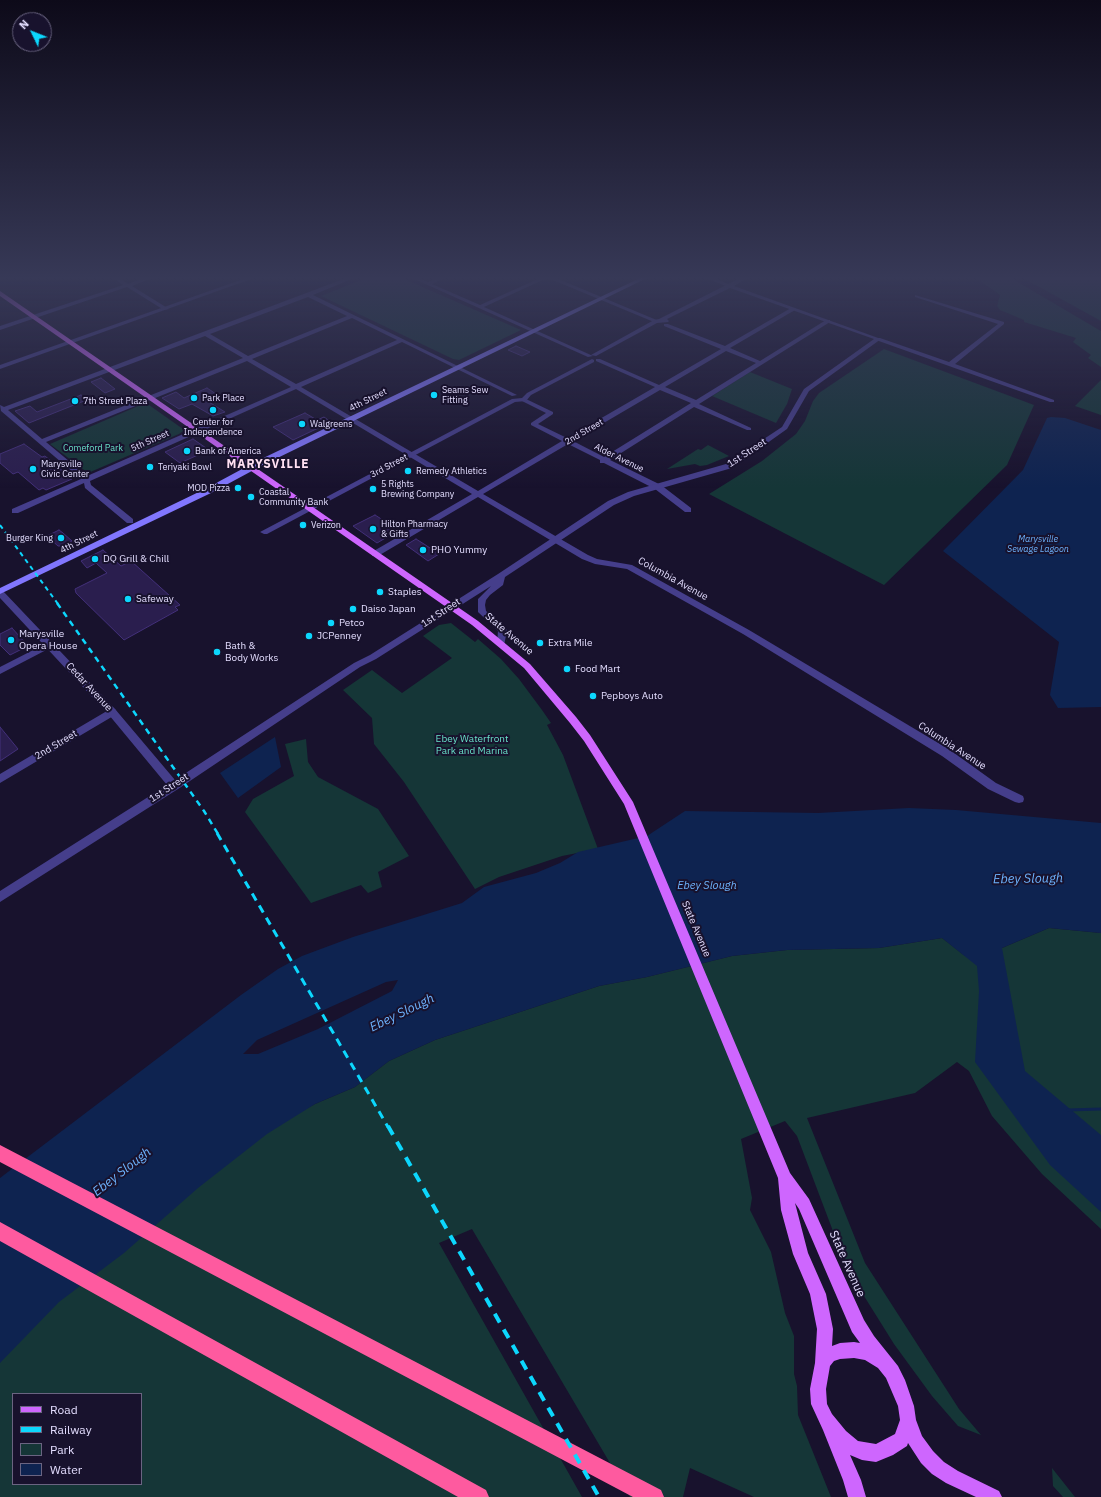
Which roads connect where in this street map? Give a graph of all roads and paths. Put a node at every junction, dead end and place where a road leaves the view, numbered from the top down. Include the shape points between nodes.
1 (54, 348) edge
2 (79, 348) edge
3 (169, 348) edge
4 (230, 348) edge
5 (272, 348) edge
6 (384, 348) edge
7 (418, 348) edge
8 (500, 348) edge
9 (572, 348) edge
10 (613, 348) edge
11 (723, 348) edge
12 (786, 348) edge
13 (865, 348) edge
14 (903, 348) edge
15 (971, 348) edge
16 (726, 349) junction
17 (247, 358) junction
18 (594, 358) junction
19 (762, 363) junction
20 (950, 365) junction
21 (0, 367) edge
22 (459, 368) junction
23 (111, 370) junction
24 (296, 387) junction
25 (660, 387) junction
26 (151, 397) junction
27 (519, 397) junction
28 (1052, 401) dead end
29 (696, 404) junction
30 (2, 409) edge
31 (351, 420) junction
32 (749, 429) dead end
33 (198, 430) junction
34 (40, 442) junction
35 (567, 442) junction
36 (411, 455) junction
37 (603, 461) junction
38 (251, 468) junction
39 (86, 480) junction
40 (658, 487) junction
41 (478, 494) junction
42 (309, 508) junction
43 (688, 510) dead end
44 (15, 511) dead end
45 (130, 522) junction
46 (264, 532) dead end
47 (556, 540) junction
48 (97, 545) junction
49 (375, 554) junction
50 (501, 576) junction
51 (0, 584) edge
52 (0, 592) edge
53 (451, 606) junction
54 (501, 644) junction
55 (49, 645) junction
56 (0, 671) edge
57 (112, 712) junction
58 (0, 779) edge
59 (174, 786) junction
60 (1019, 798) dead end
61 (0, 897) edge
62 (0, 1153) edge
63 (785, 1178) junction
64 (0, 1232) edge
65 (884, 1362) junction
66 (823, 1363) junction
67 (826, 1420) junction
68 (908, 1420) junction
69 (992, 1496) edge
70 (479, 1497) edge
71 (654, 1497) edge
72 (857, 1497) edge

1 - 21 street
2 - 23 main road, State Avenue
3 - 23 street
4 - 17 street, Columbia Avenue
5 - 17 street
6 - 24 street, 5th Street
7 - 22 street, Alder Avenue
8 - 22 main road, 4th Street
9 - 18 street
10 - 18 street, 3rd Street
11 - 16 street
12 - 19 street
13 - 40 street, 1st Street via 806,390 785,428 729,466
14 - 20 street
15 - 20 street
16 - 19 street
16 - 25 street, 2nd Street
17 - 24 street, Columbia Avenue
17 - 26 street
18 - 25 street
18 - 27 street, 3rd Street
19 - 29 street
20 - 28 street
22 - 27 street, Alder Avenue
22 - 31 main road, 4th Street
23 - 26 main road, State Avenue
23 - 30 street
24 - 31 street, Columbia Avenue
24 - 33 street, 5th Street
25 - 29 street
25 - 35 street, 2nd Street
26 - 33 main road, State Avenue
26 - 34 street
27 - 35 street, Alder Avenue via 551,413 533,424
27 - 36 street, 3rd Street
29 - 32 street
29 - 37 street
30 - 34 street
31 - 36 street, Columbia Avenue
31 - 38 main road, 4th Street
33 - 38 main road, State Avenue
33 - 39 street, 5th Street
34 - 39 street
35 - 37 street, Alder Avenue
35 - 41 street, 2nd Street
36 - 41 street, Columbia Avenue
36 - 42 street, 3rd Street
37 - 40 street, Alder Avenue
38 - 42 main road, State Avenue
38 - 45 main road, 4th Street via 238,470
38 - 48 main road, 4th Street
39 - 44 street, 5th Street
39 - 45 street via 88,486
40 - 43 street
40 - 47 street, 1st Street via 631,494 611,503
41 - 47 street, Columbia Avenue
41 - 49 street, 2nd Street
42 - 46 street, 3rd Street
42 - 49 main road, State Avenue
45 - 48 main road via 131,525 104,538
45 - 51 main road, 4th Street
47 - 50 street, 1st Street
47 - 60 street, Columbia Avenue via 585,557 629,567 662,584 946,753 992,786
48 - 52 main road, 4th Street
49 - 53 main road, State Avenue
50 - 53 street, 1st Street
50 - 54 street via 500,583 487,593 481,605 482,612 503,630
52 - 55 street, Cedar Avenue
53 - 54 main road, State Avenue
53 - 59 street, 1st Street
54 - 63 main road, State Avenue via 527,666 573,720 628,802
55 - 56 street
55 - 57 street, Cedar Avenue
57 - 58 street, 2nd Street
57 - 59 street, Cedar Avenue
59 - 61 street, 1st Street
62 - 71 highway
63 - 65 main road, State Avenue via 804,1204 858,1326
63 - 66 main road, State Avenue via 788,1210 822,1311 825,1329
64 - 70 highway
65 - 66 main road via 867,1353 854,1350 829,1355
65 - 68 main road via 899,1386
66 - 67 main road via 818,1389
67 - 68 main road via 852,1447 876,1453 901,1440
67 - 72 main road
68 - 69 main road via 916,1441 938,1468

